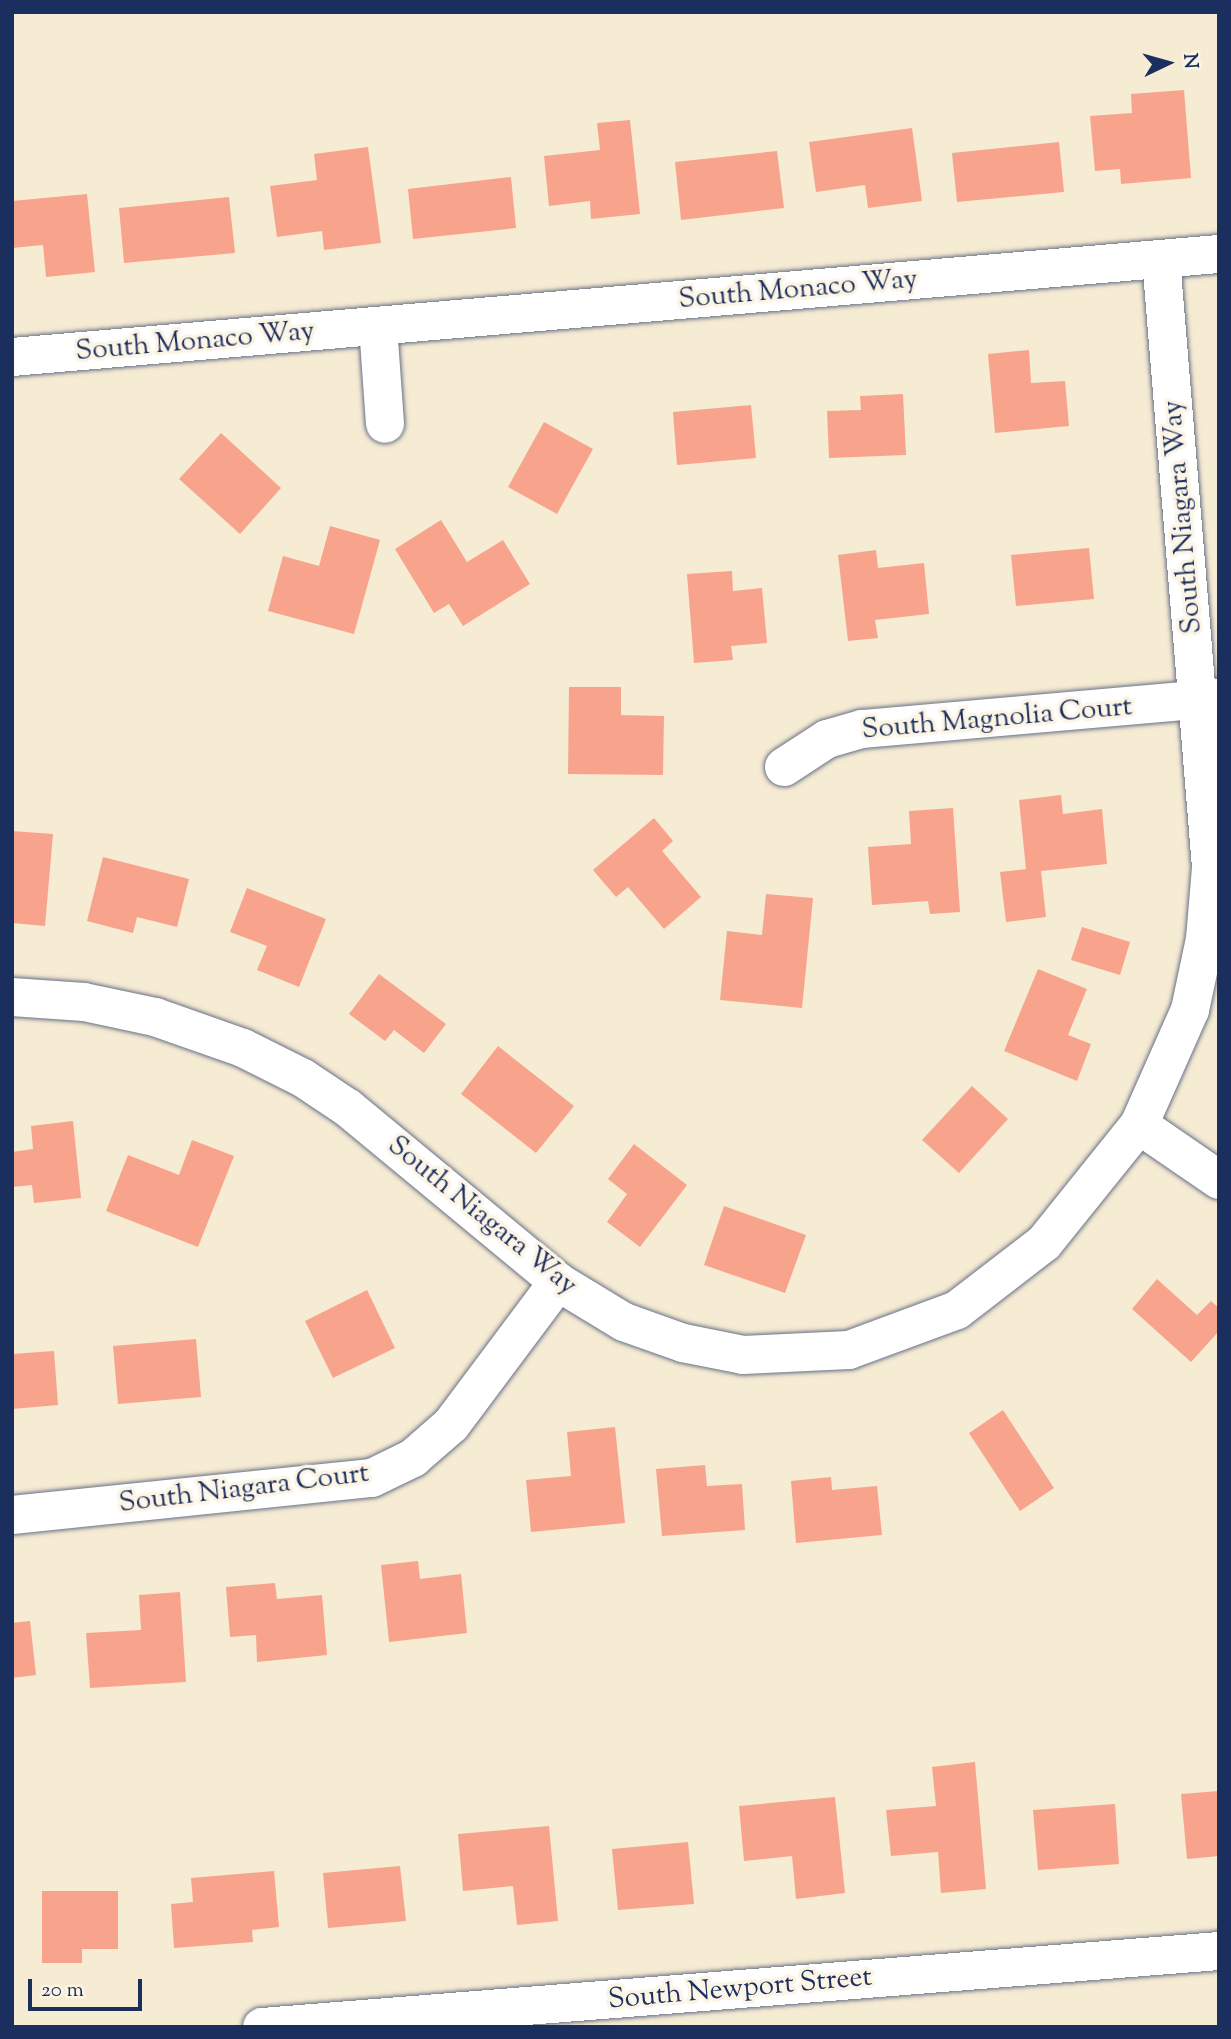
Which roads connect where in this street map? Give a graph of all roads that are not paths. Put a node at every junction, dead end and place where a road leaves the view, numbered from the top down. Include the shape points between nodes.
1 (1219, 254) edge
2 (1161, 259) junction
3 (378, 326) junction
4 (12, 357) edge
5 (385, 424) dead end
6 (1209, 699) edge
7 (784, 767) dead end
8 (12, 997) edge
9 (1139, 1125) junction
10 (1219, 1180) edge
11 (558, 1282) junction
12 (12, 1515) edge
13 (1219, 1951) edge
14 (262, 2027) edge

1 - 2 street, South Monaco Way
2 - 3 street, South Monaco Way
2 - 6 street, South Niagara Way
3 - 4 street, South Monaco Way
3 - 5 street
6 - 7 street, South Magnolia Court via 863,729 827,739
6 - 9 street, South Niagara Way via 1211,867 1205,939 1190,1010
8 - 11 street, South Niagara Way via 84,1002 155,1017 243,1048 303,1078 348,1108
9 - 10 street
9 - 11 street, South Niagara Way via 1044,1243 1006,1278 947,1315 849,1350 743,1355 683,1343 624,1322
11 - 12 street, South Niagara Court via 451,1425 413,1458 372,1478
13 - 14 street, South Newport Street

